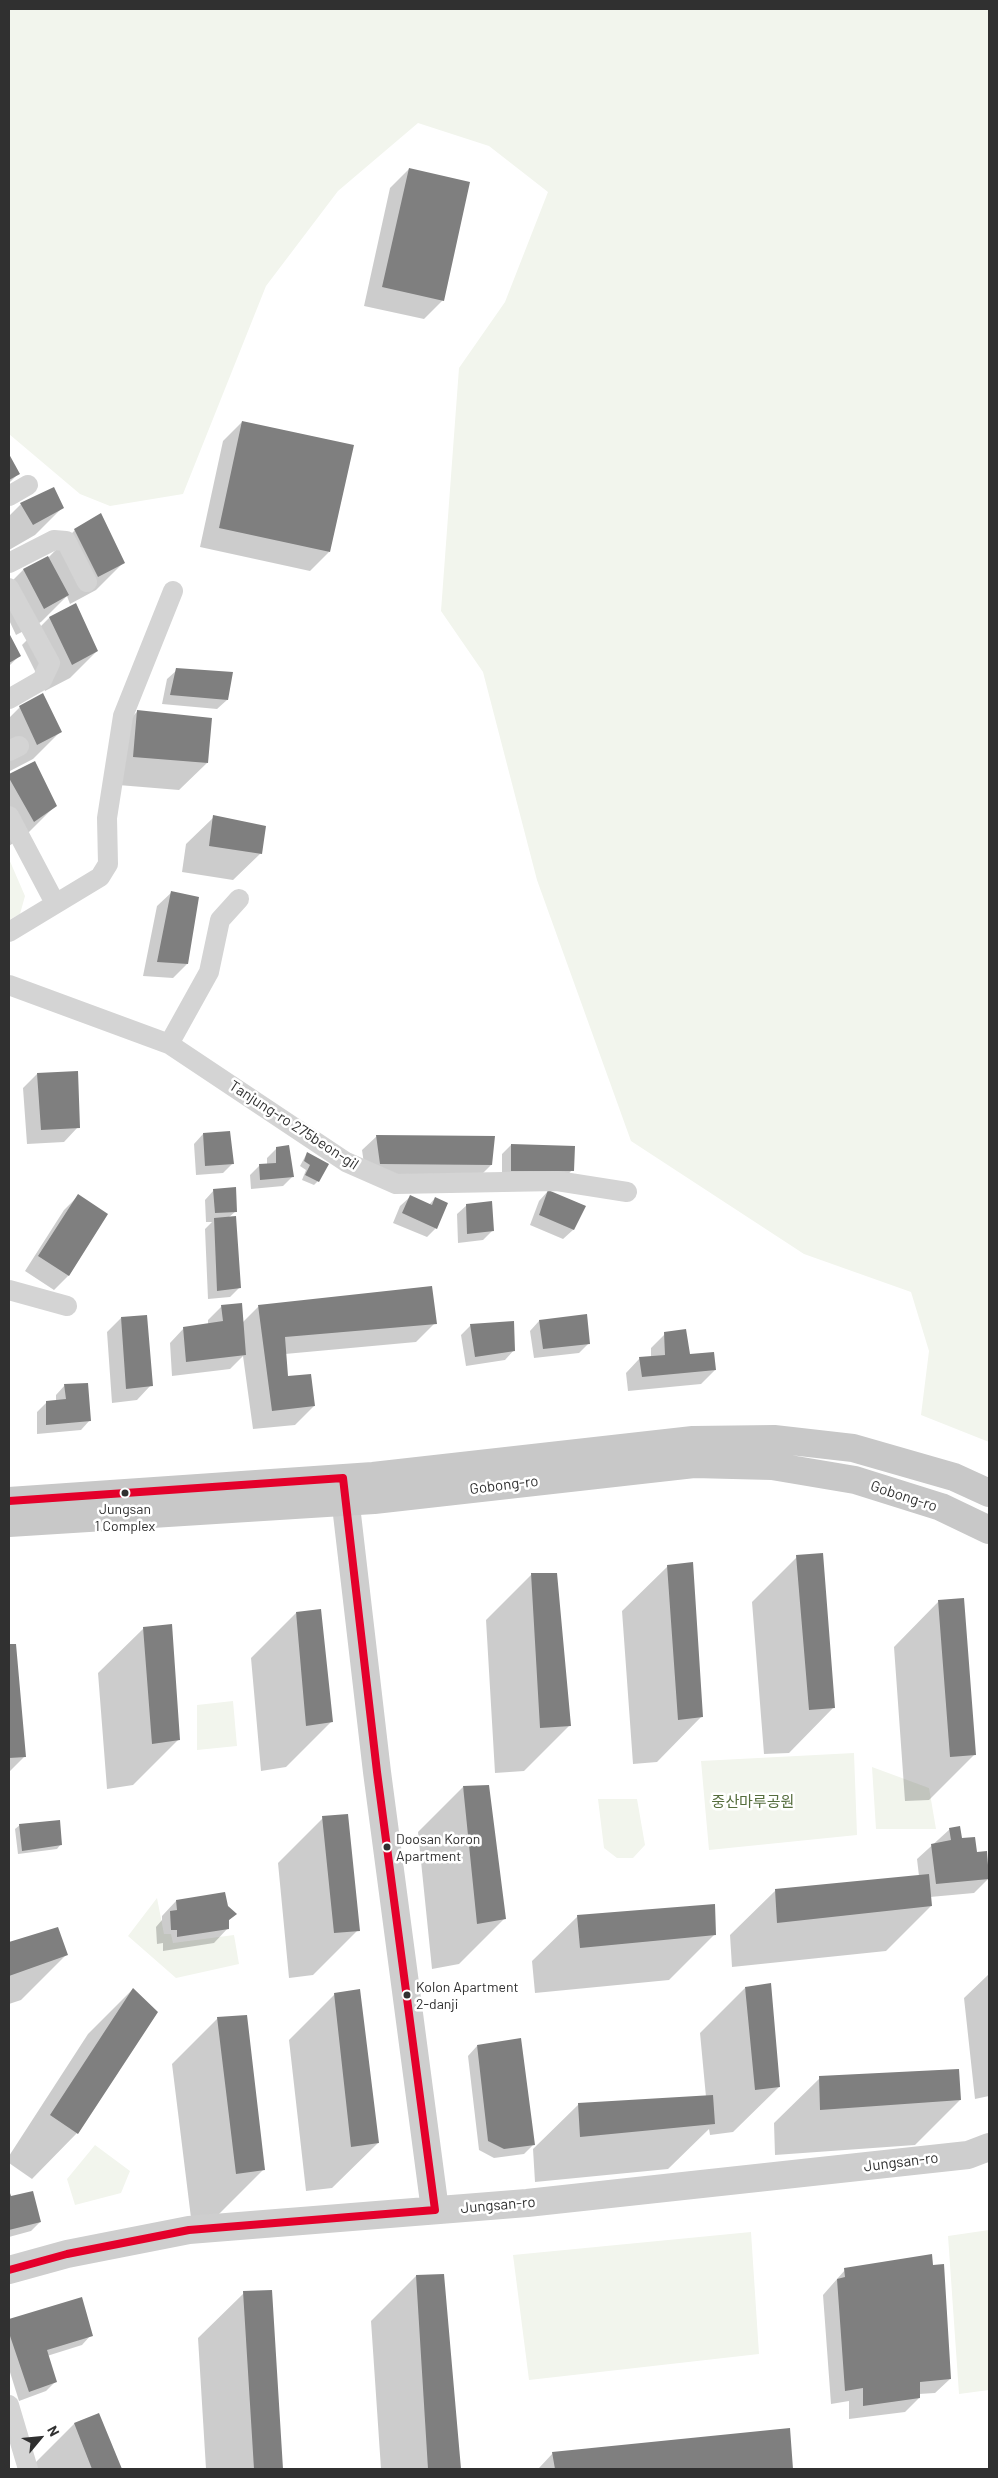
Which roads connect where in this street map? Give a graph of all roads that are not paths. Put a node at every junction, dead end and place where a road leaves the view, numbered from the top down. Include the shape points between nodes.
1 (28, 485) dead end
2 (9, 496) edge
3 (9, 562) edge
4 (87, 582) dead end
5 (173, 591) dead end
6 (11, 597) edge
7 (9, 699) edge
8 (9, 816) edge
9 (239, 899) dead end
10 (55, 903) junction
11 (9, 932) edge
12 (9, 985) edge
13 (169, 1044) junction
14 (627, 1192) dead end
15 (9, 1290) edge
16 (67, 1306) dead end
17 (344, 1490) junction
18 (989, 1492) edge
19 (9, 1501) edge
20 (9, 1524) edge
21 (989, 1530) edge
22 (989, 2147) edge
23 (434, 2210) junction
24 (9, 2270) edge
25 (9, 2405) edge
26 (28, 2469) edge

1 - 2 street
3 - 4 street via 54,540 66,541
5 - 10 street via 123,716 107,818 108,864 100,877
6 - 7 street via 50,663 42,680
8 - 10 street
9 - 13 street via 220,920 209,972
10 - 11 street
12 - 13 street, Tanjung-ro 275beon-gil
13 - 14 street, Tanjung-ro 275beon-gil via 346,1162 396,1184 557,1181
15 - 16 street
17 - 18 main road, Gobong-ro via 693,1440 774,1438 853,1448 954,1477
17 - 19 main road, Gobong-ro
17 - 20 main road, Gobong-ro
17 - 21 main road, Gobong-ro via 374,1500 694,1464 772,1466 855,1480 940,1507
17 - 23 main road
22 - 23 main road, Jungsan-ro via 968,2154 783,2176
23 - 24 main road, Jungsan-ro via 189,2230 67,2254
25 - 26 street

